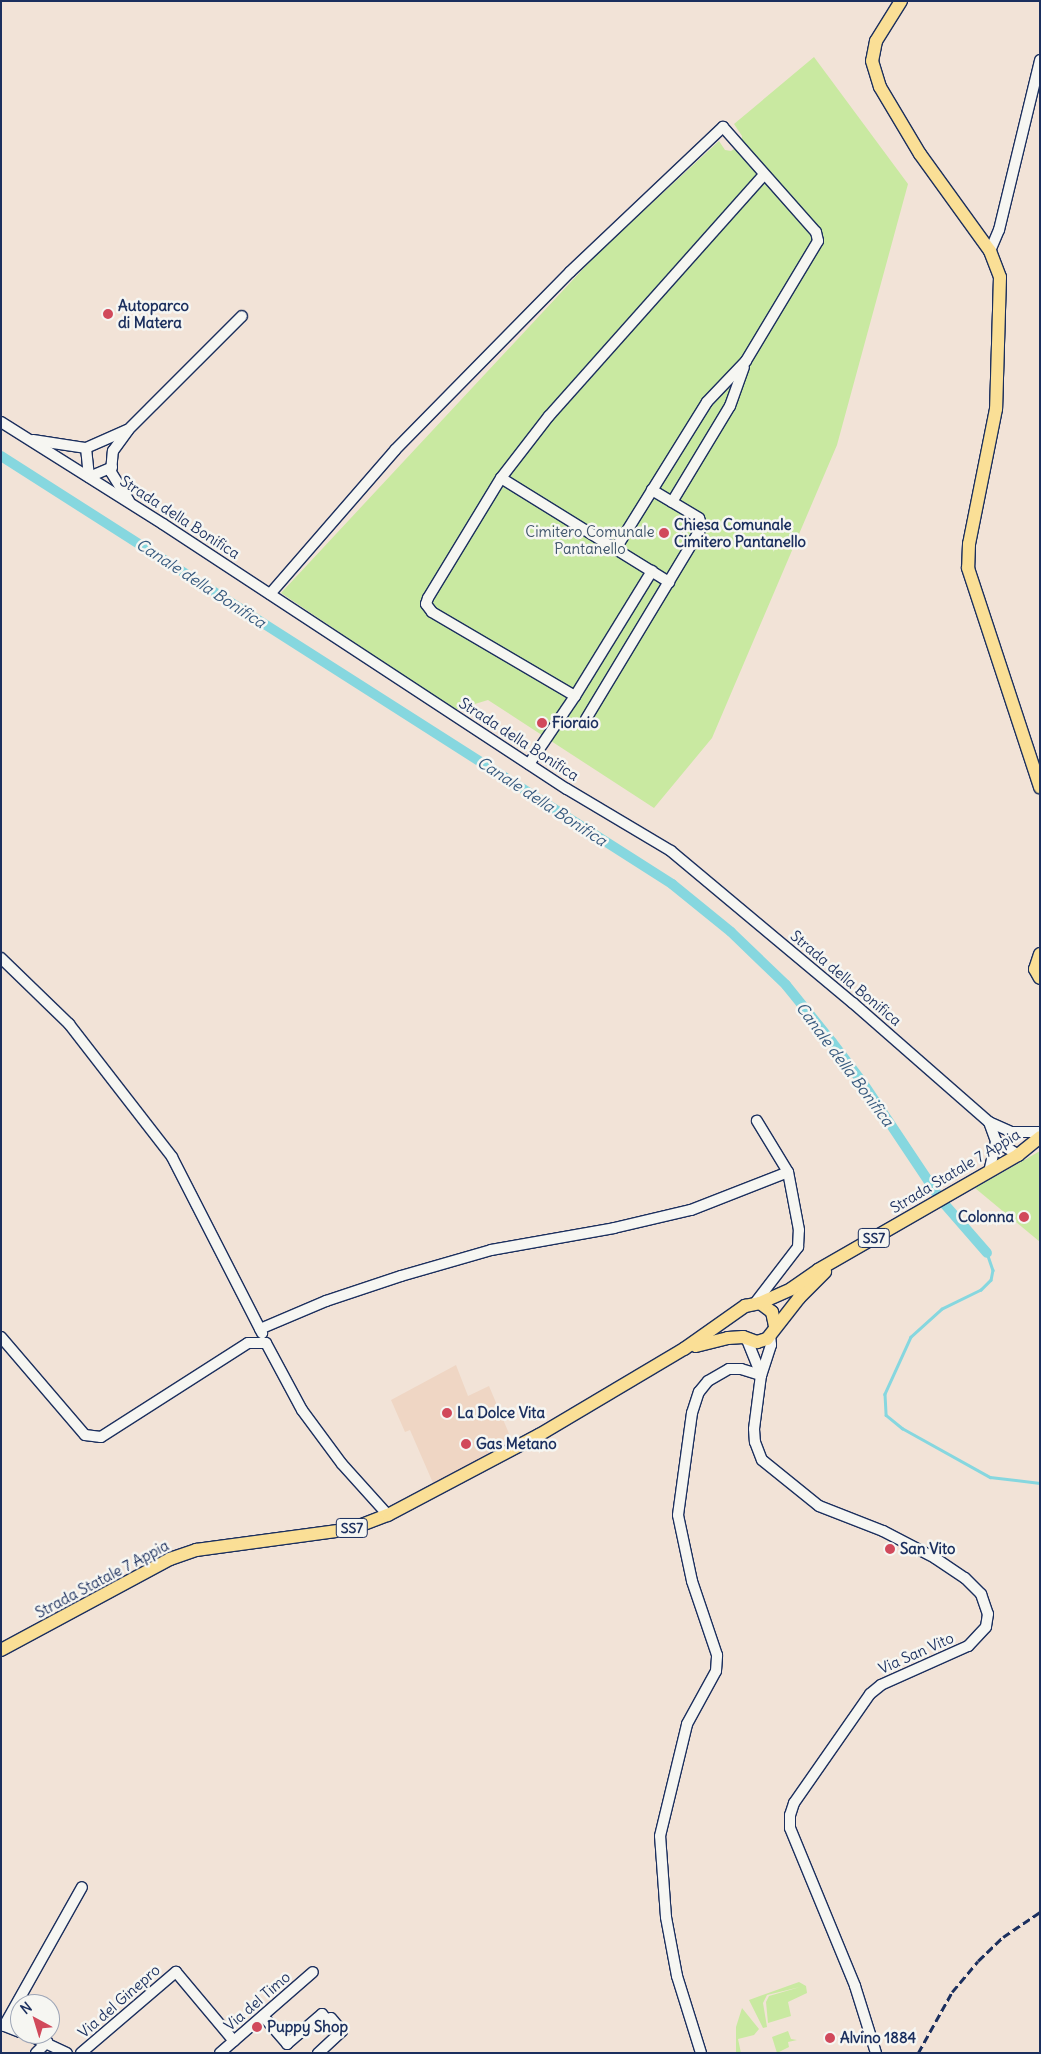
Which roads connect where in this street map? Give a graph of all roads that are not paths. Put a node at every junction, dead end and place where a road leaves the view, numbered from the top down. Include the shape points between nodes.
1 (900, 1) edge
2 (1040, 60) edge
3 (764, 175) junction
4 (990, 251) junction
5 (242, 316) dead end
6 (746, 361) junction
7 (1, 422) edge
8 (128, 430) junction
9 (29, 439) junction
10 (86, 448) junction
11 (112, 467) junction
12 (89, 477) junction
13 (501, 478) junction
14 (652, 490) junction
15 (672, 502) junction
16 (130, 503) junction
17 (616, 548) junction
18 (652, 571) junction
19 (670, 582) junction
20 (270, 594) junction
21 (575, 696) junction
22 (586, 719) dead end
23 (529, 764) junction
24 (1040, 787) edge
25 (1040, 954) edge
26 (1, 958) edge
27 (1040, 978) edge
28 (757, 1121) dead end
29 (989, 1122) junction
30 (1011, 1132) junction
31 (1040, 1132) edge
32 (1040, 1137) edge
33 (996, 1141) junction
34 (1018, 1155) junction
35 (788, 1172) junction
36 (989, 1172) junction
37 (833, 1262) junction
38 (757, 1303) junction
39 (738, 1314) junction
40 (260, 1329) junction
41 (773, 1331) junction
42 (1, 1337) edge
43 (745, 1338) junction
44 (266, 1343) junction
45 (684, 1350) junction
46 (760, 1375) junction
47 (388, 1515) junction
48 (1, 1650) edge
49 (82, 1887) dead end
50 (313, 1972) dead end
51 (22, 1994) edge
52 (10, 2015) edge
53 (263, 2016) junction
54 (10, 2028) edge
55 (234, 2041) junction
56 (45, 2044) edge
57 (51, 2044) edge
58 (224, 2052) edge
59 (36, 2053) edge
60 (67, 2053) edge
61 (82, 2053) edge
62 (318, 2053) edge
63 (701, 2053) edge
64 (876, 2053) edge

1 - 4 main road via 876,41 872,61 880,87 920,154
2 - 4 street via 999,230
3 - 6 street via 816,232 818,241
3 - 13 street via 548,416
3 - 20 street via 723,127 570,272 395,450
4 - 24 main road via 1000,277 997,400 969,544 968,568
5 - 8 street
6 - 14 street via 707,402
6 - 15 street via 730,406
7 - 9 street, Strada della Bonifica
8 - 10 street
8 - 11 street via 113,452
9 - 10 street
9 - 12 street, Strada della Bonifica
10 - 12 street
11 - 12 street
11 - 16 street
12 - 16 street, Strada della Bonifica
13 - 17 street
13 - 21 street via 426,604 432,612
14 - 15 street
14 - 17 street
15 - 19 street via 699,518 702,527
16 - 20 street, Strada della Bonifica
17 - 18 street
18 - 19 street
18 - 21 street
19 - 22 street
20 - 23 street, Strada della Bonifica
21 - 23 street
23 - 29 street, Strada della Bonifica via 671,851
25 - 27 main road via 1035,969
26 - 40 street via 69,1024 172,1157
28 - 35 street
29 - 30 street
29 - 33 street
30 - 31 street
30 - 34 street
32 - 34 main road, Strada Statale 7 Appia / SS7
33 - 34 street
33 - 36 street
34 - 36 main road, Strada Statale 7 Appia / SS7
35 - 38 street via 800,1230 798,1247
35 - 40 street via 691,1210 614,1228 491,1250 401,1276 326,1300
36 - 37 main road, Strada Statale 7 Appia / SS7
37 - 38 main road, Strada Statale 7 Appia / SS7 via 782,1294
37 - 41 main road, Strada Statale 7 Appia / SS7
38 - 39 main road, Strada Statale 7 Appia / SS7 via 745,1306
38 - 41 main road via 772,1312
39 - 43 main road via 738,1329
39 - 45 main road, Strada Statale 7 Appia / SS7
40 - 44 street
41 - 43 main road, Strada Statale 7 Appia / SS7 via 757,1342
41 - 46 street, Via San Vito
42 - 44 street via 85,1435 101,1437 248,1343
43 - 45 main road, Strada Statale 7 Appia / SS7 via 708,1341
43 - 46 street, Via San Vito
44 - 47 street via 302,1410 342,1464
45 - 47 main road, Strada Statale 7 Appia / SS7 via 539,1435
46 - 63 street via 729,1369 708,1381 699,1392 692,1413 678,1515 692,1581 718,1655 716,1671 687,1724 660,1836 666,1917 678,1976
46 - 64 street, Via San Vito via 755,1442 762,1460 819,1506 883,1531 935,1558 965,1578 987,1604 986,1627 968,1646 881,1685 870,1694 794,1803 790,1815 790,1828 855,1986
47 - 48 main road, Strada Statale 7 Appia / SS7 via 351,1529 196,1550 170,1559
49 - 51 street
50 - 53 street, Via del Timo
52 - 54 street via 4,2026
53 - 55 street, Via del Timo
53 - 62 street via 287,2044 322,2014 327,2020 331,2018 342,2031
55 - 58 street, Via del Timo
55 - 61 street, Via del Ginepro via 176,1972
56 - 59 street
57 - 60 street

